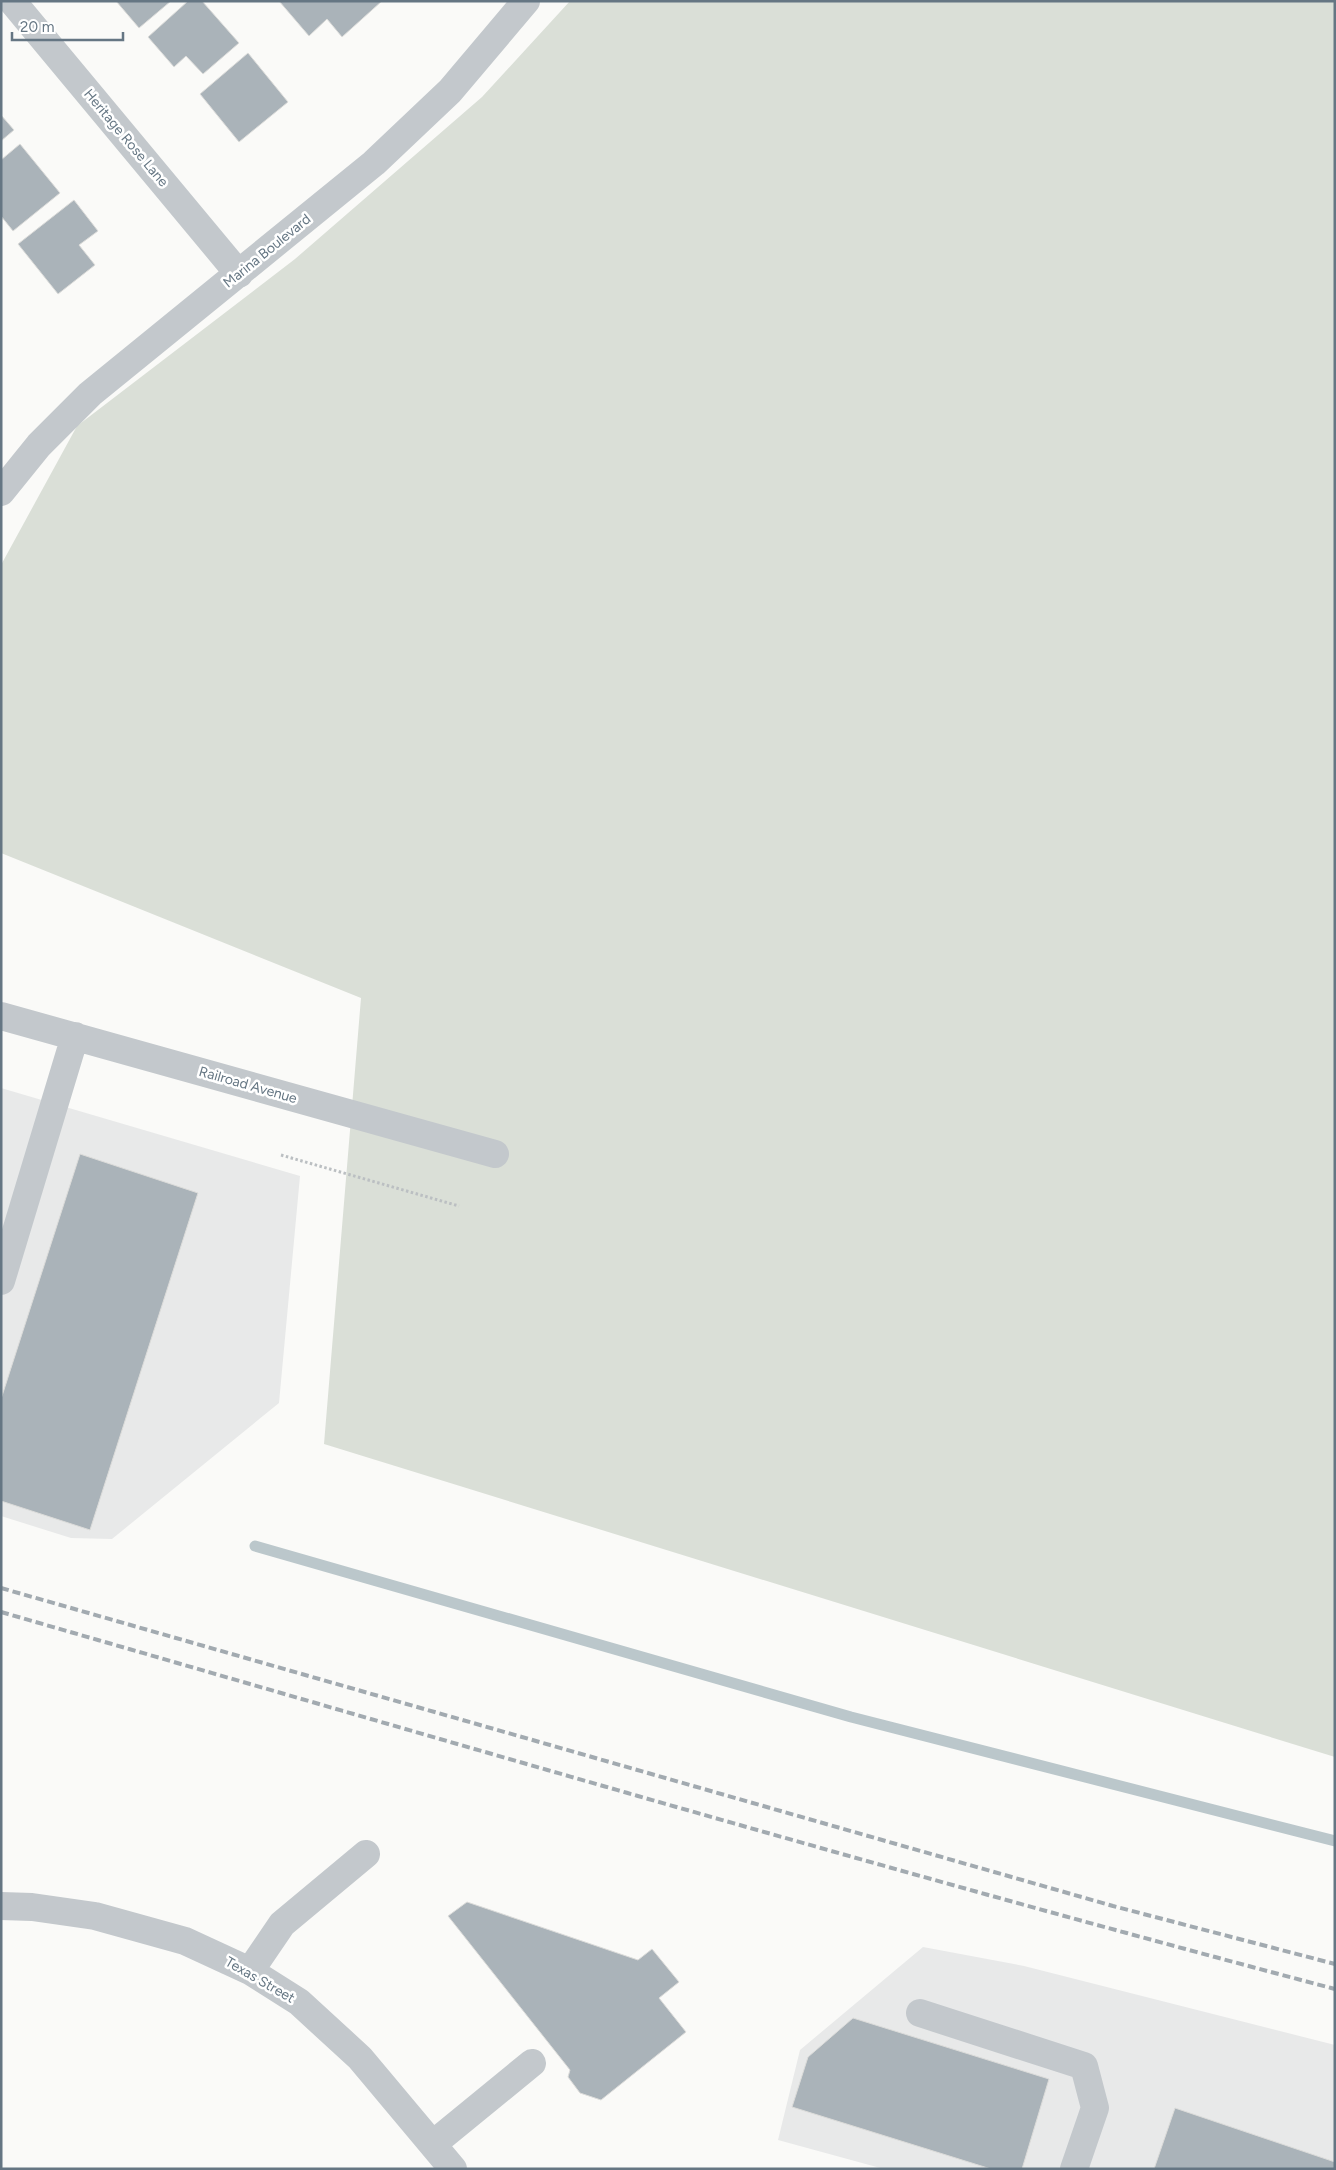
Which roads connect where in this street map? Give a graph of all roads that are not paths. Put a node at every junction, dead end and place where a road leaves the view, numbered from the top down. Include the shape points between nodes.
1 (12, 1) edge
2 (526, 1) edge
3 (239, 274) junction
4 (1, 492) edge
5 (1, 1016) edge
6 (75, 1036) junction
7 (495, 1154) dead end
8 (1, 1281) edge
9 (366, 1854) dead end
10 (1, 1906) edge
11 (250, 1971) junction
12 (920, 2013) dead end
13 (532, 2063) dead end
14 (433, 2144) junction
15 (453, 2169) edge
16 (1074, 2169) edge

1 - 3 street, Heritage Rose Lane
2 - 3 street, Marina Boulevard via 450,91 374,163
3 - 4 street, Marina Boulevard via 90,394 39,445
5 - 6 street, Railroad Avenue
6 - 7 street, Railroad Avenue
6 - 8 street
9 - 11 street via 282,1924
10 - 11 street, Texas Street via 96,1916 185,1941
11 - 14 street, Texas Street via 299,2002 360,2058
12 - 16 street via 1084,2066 1095,2108
13 - 14 street
14 - 15 street, Texas Street

